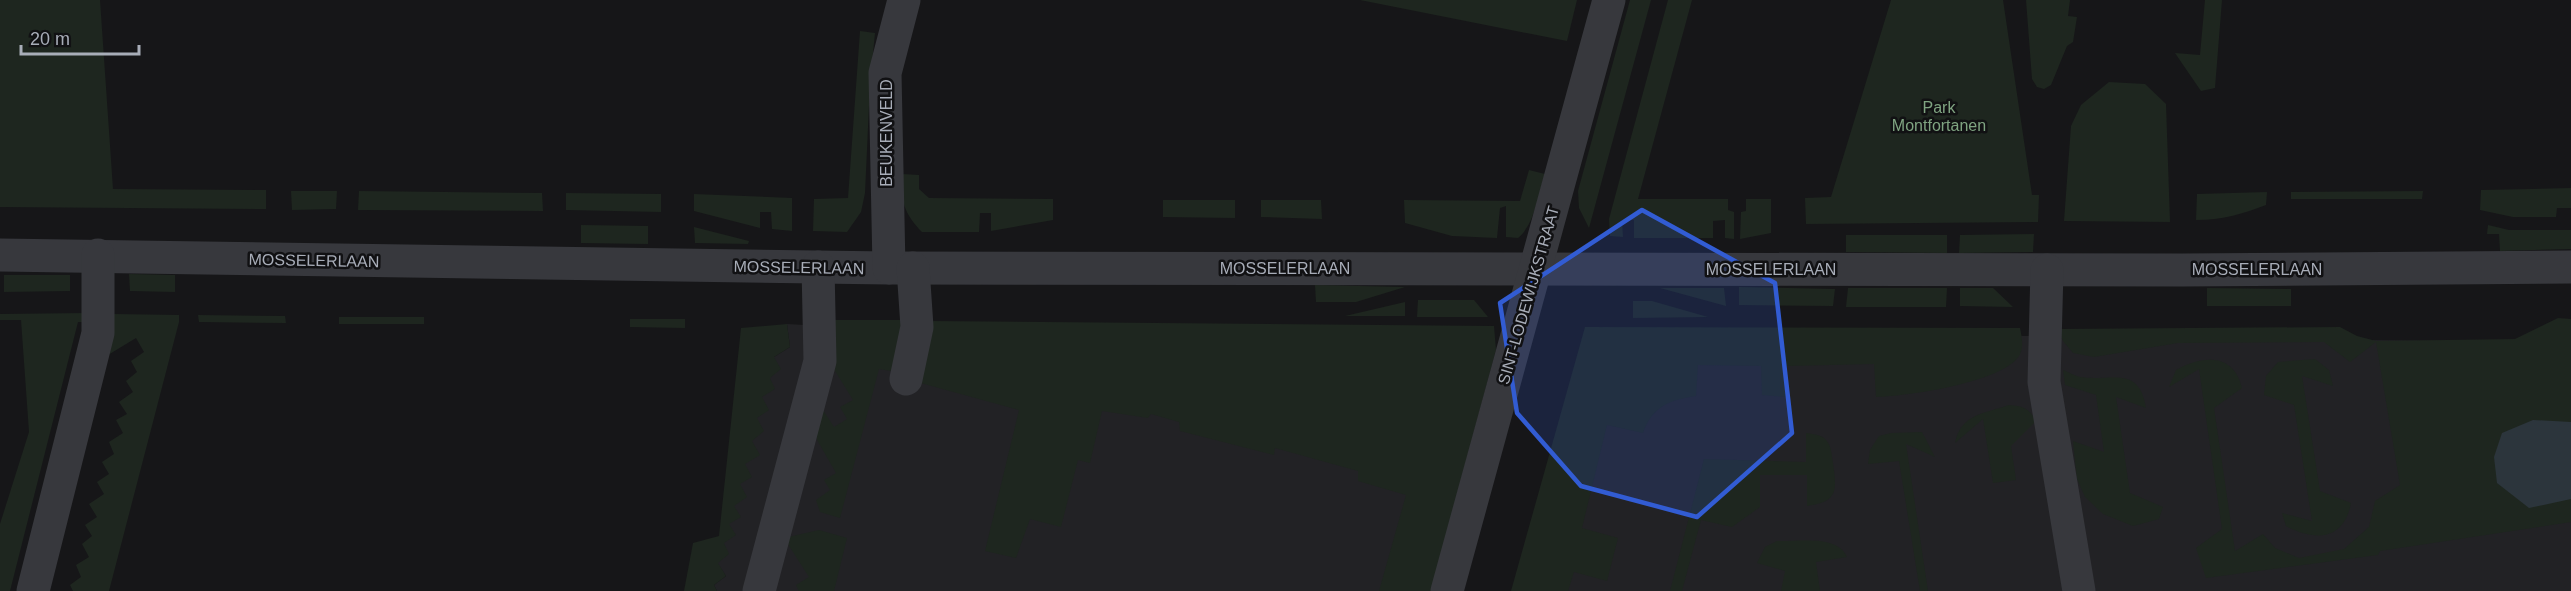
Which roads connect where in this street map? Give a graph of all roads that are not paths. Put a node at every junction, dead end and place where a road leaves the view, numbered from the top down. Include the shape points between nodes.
1 (904, 0) edge
2 (1609, 0) edge
3 (0, 255) edge
4 (98, 255) junction
5 (818, 267) junction
6 (2571, 267) edge
7 (901, 268) junction
8 (1535, 270) junction
9 (2047, 270) junction
10 (906, 379) dead end
11 (33, 591) edge
12 (759, 591) edge
13 (1447, 591) edge
14 (2079, 591) edge

1 - 7 street, BEUKENVELD via 885,73
2 - 8 street, SINT-LODEWIJKSTRAAT
3 - 4 street, MOSSELERLAAN
4 - 5 street, MOSSELERLAAN
4 - 11 street via 98,333
5 - 7 street, MOSSELERLAAN
5 - 12 street via 820,361
6 - 9 street, MOSSELERLAAN
7 - 8 street, MOSSELERLAAN
7 - 10 street, BEUKENVELD via 917,327
8 - 9 street, MOSSELERLAAN
8 - 13 street, SINT-LODEWIJKSTRAAT
9 - 14 street via 2044,382

